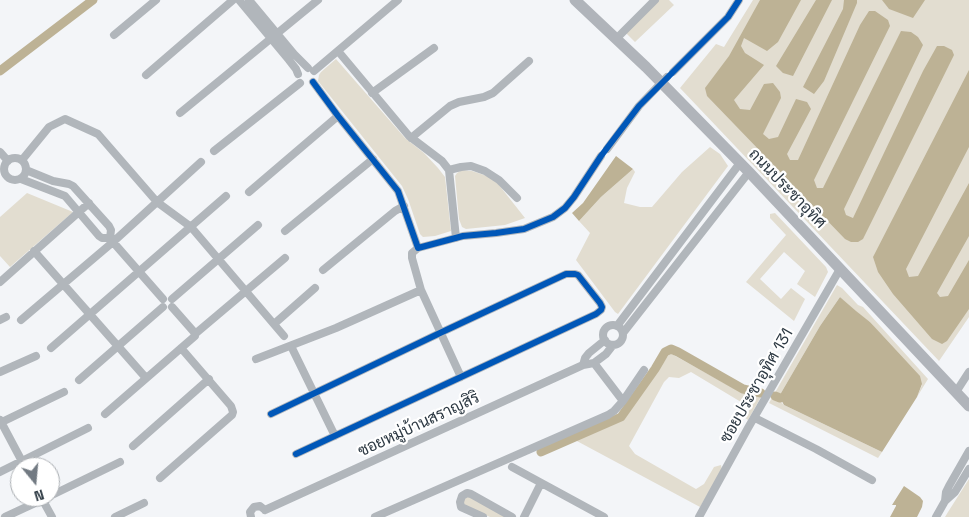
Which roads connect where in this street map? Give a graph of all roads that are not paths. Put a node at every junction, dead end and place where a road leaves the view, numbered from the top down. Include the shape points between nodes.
1 (156, 0) edge
2 (233, 0) edge
3 (239, 0) edge
4 (249, 0) edge
5 (318, 0) edge
6 (398, 0) edge
7 (575, 0) edge
8 (655, 0) edge
9 (739, 0) edge
10 (114, 35) dead end
11 (274, 36) junction
12 (616, 39) junction
13 (434, 48) dead end
14 (338, 51) junction
15 (529, 61) dead end
16 (311, 69) junction
17 (146, 75) dead end
18 (667, 77) junction
19 (299, 78) junction
20 (313, 82) junction
21 (372, 93) junction
22 (180, 112) dead end
23 (338, 116) junction
24 (411, 138) junction
25 (607, 149) dead end
26 (214, 151) dead end
27 (0, 152) edge
28 (601, 156) dead end
29 (373, 159) junction
30 (22, 160) junction
31 (8, 161) junction
32 (201, 162) dead end
33 (740, 163) junction
34 (26, 170) junction
35 (449, 170) junction
36 (749, 172) junction
37 (3, 179) edge
38 (21, 179) junction
39 (249, 192) dead end
40 (226, 196) dead end
41 (517, 198) dead end
42 (157, 202) junction
43 (88, 203) junction
44 (404, 206) junction
45 (78, 212) junction
46 (258, 225) dead end
47 (191, 227) junction
48 (285, 231) dead end
49 (456, 238) junction
50 (111, 240) junction
51 (418, 248) junction
52 (34, 251) junction
53 (285, 258) dead end
54 (219, 259) junction
55 (840, 269) junction
56 (323, 270) dead end
57 (139, 272) junction
58 (0, 282) edge
59 (63, 284) junction
60 (315, 288) dead end
61 (421, 290) junction
62 (246, 291) junction
63 (168, 303) junction
64 (90, 314) junction
65 (22, 320) dead end
66 (274, 324) junction
67 (617, 326) junction
68 (440, 333) junction
69 (623, 333) junction
70 (195, 334) junction
71 (284, 336) dead end
72 (605, 340) junction
73 (613, 345) junction
74 (118, 346) junction
75 (291, 346) junction
76 (51, 348) dead end
77 (181, 348) junction
78 (36, 356) dead end
79 (256, 359) dead end
80 (594, 363) junction
81 (583, 365) junction
82 (644, 370) dead end
83 (0, 372) edge
84 (969, 372) edge
85 (461, 377) junction
86 (146, 378) junction
87 (209, 379) junction
88 (79, 380) dead end
89 (64, 392) dead end
90 (956, 392) junction
91 (314, 393) junction
92 (622, 401) junction
93 (969, 406) edge
94 (105, 414) dead end
95 (271, 414) dead end
96 (755, 418) junction
97 (0, 422) edge
98 (88, 428) dead end
99 (335, 436) junction
100 (132, 446) dead end
101 (969, 451) edge
102 (296, 454) dead end
103 (20, 457) edge
104 (36, 457) edge
105 (120, 462) dead end
106 (512, 467) dead end
107 (969, 469) edge
108 (160, 478) dead end
109 (872, 480) dead end
110 (541, 484) junction
111 (60, 491) edge
112 (945, 502) junction
113 (144, 503) dead end
114 (27, 507) edge
115 (266, 513) edge
116 (590, 514) edge
117 (5, 517) edge
118 (115, 517) edge
119 (251, 517) edge
120 (375, 517) edge
121 (483, 517) edge
122 (512, 517) edge
123 (524, 517) edge
124 (604, 517) edge
125 (699, 517) edge
126 (936, 517) edge

1 - 10 street
2 - 17 street
3 - 11 street
4 - 11 street
5 - 11 street
6 - 14 street
7 - 12 main road, ถนนประชาอุทิศ
8 - 12 street
9 - 18 street via 728,17
11 - 16 street
11 - 19 street
11 - 22 street
12 - 18 main road, ถนนประชาอุทิศ
13 - 21 street
14 - 16 street
14 - 21 street
15 - 24 street via 492,93 450,106
16 - 19 street via 301,69
16 - 20 street via 316,77
18 - 25 street via 639,106
18 - 33 main road, ถนนประชาอุทิศ
19 - 20 street via 305,85
19 - 26 street
20 - 23 street
21 - 24 street
23 - 29 street
23 - 39 street
24 - 35 street
27 - 31 street
28 - 49 street via 574,197 554,217 524,229
29 - 44 street via 398,191
29 - 48 street
30 - 31 street via 12,158
30 - 34 street
30 - 42 street via 49,127 65,119 98,134
31 - 37 street via 4,166
32 - 42 street
33 - 36 main road, ถนนประชาอุทิศ
33 - 67 street, ซอยหมู่บ้านสราญสิริ
34 - 38 street
34 - 43 street via 73,186
35 - 41 street via 472,166 485,171
35 - 49 street
36 - 55 main road, ถนนประชาอุทิศ
36 - 69 street
37 - 38 street
38 - 45 street via 65,196
40 - 47 street
42 - 47 street
42 - 50 street
43 - 45 street
43 - 50 street via 109,226
44 - 51 street
44 - 56 street
45 - 50 street via 102,238
45 - 52 street
46 - 54 street
47 - 54 street
47 - 57 street
49 - 51 street
50 - 57 street
50 - 59 street
51 - 61 street via 412,253 412,258
52 - 58 street
52 - 59 street
53 - 62 street
54 - 62 street
54 - 63 street
55 - 90 main road, ถนนประชาอุทิศ
55 - 96 street, ซอยประชาอุทิศ 131
57 - 63 street
57 - 64 street
59 - 64 street
59 - 65 street
60 - 66 street
61 - 68 street
61 - 75 street
62 - 66 street
62 - 70 street
63 - 70 street
63 - 74 street
64 - 74 street
64 - 76 street
66 - 71 street
67 - 69 street
67 - 72 street, ซอยหมู่บ้านสราญสิริ via 606,329
68 - 85 street
68 - 85 street via 566,274 578,275 602,307 596,314
68 - 91 street
69 - 73 street via 621,342
70 - 77 street
72 - 73 street
72 - 81 street, ซอยหมู่บ้านสราญสิริ via 589,353
73 - 80 street
74 - 86 street
74 - 88 street
75 - 79 street
75 - 91 street
77 - 86 street
77 - 87 street
78 - 83 street
80 - 81 street, ซอยหมู่บ้านสราญสิริ
80 - 92 street
81 - 115 street, ซอยหมู่บ้านสราญสิริ
82 - 92 street
84 - 90 street
85 - 99 street
86 - 94 street
87 - 100 street
87 - 108 street via 234,412
89 - 97 street
90 - 93 main road, ถนนประชาอุทิศ
91 - 95 street
91 - 99 street
92 - 120 street via 608,414
96 - 109 street
96 - 125 street, ซอยประชาอุทิศ 131
97 - 103 street
98 - 104 street
99 - 102 street
101 - 112 street via 946,492
105 - 111 street
106 - 110 street
107 - 112 street
110 - 116 street
110 - 123 street
112 - 126 street
113 - 118 street
114 - 117 street
115 - 119 street, ซอยหมู่บ้านสราญสิริ via 260,506 254,507
116 - 124 street
121 - 122 street via 461,506 462,496 471,494

